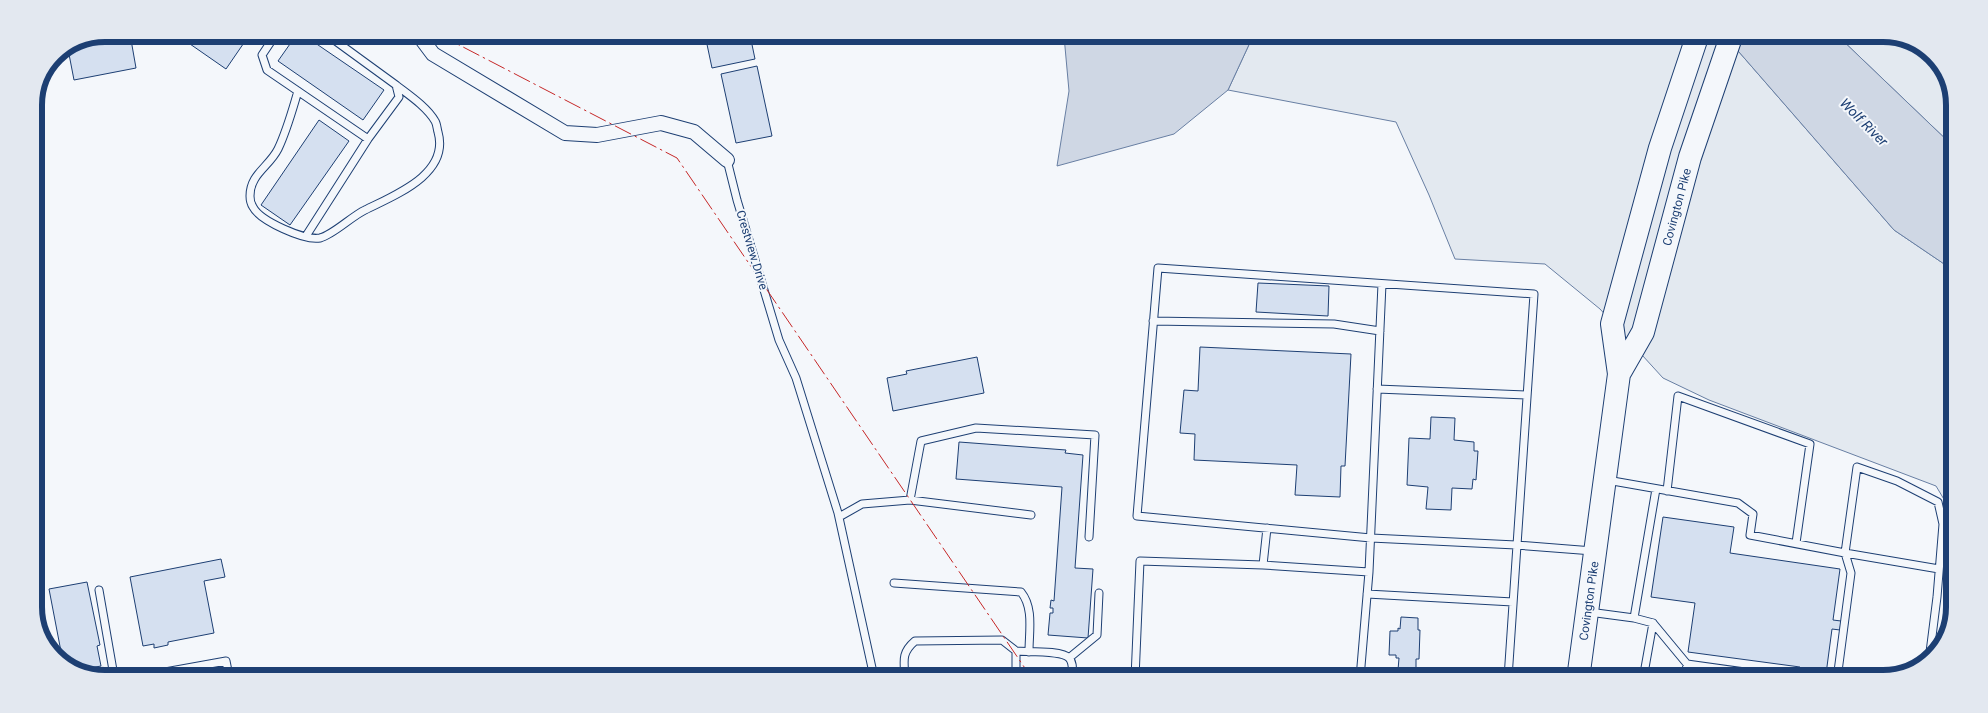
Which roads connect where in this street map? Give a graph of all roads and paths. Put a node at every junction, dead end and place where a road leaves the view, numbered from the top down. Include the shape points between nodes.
1 (270, 43) edge
2 (338, 43) edge
3 (425, 43) edge
4 (1695, 43) edge
5 (1728, 43) edge
6 (396, 85) junction
7 (298, 92) junction
8 (368, 139) junction
9 (727, 160) joint
10 (306, 236) junction
11 (1382, 284) junction
12 (1153, 321) junction
13 (1380, 331) junction
14 (1619, 374) junction
15 (1377, 389) junction
16 (1527, 395) junction
17 (1605, 480) junction
18 (1656, 489) junction
19 (1667, 490) junction
20 (910, 500) junction
21 (1031, 515) dead end
22 (839, 516) junction
23 (1267, 528) junction
24 (1089, 537) dead end
25 (1371, 538) junction
26 (1796, 544) junction
27 (1516, 545) junction
28 (1596, 551) junction
29 (1845, 552) junction
30 (1263, 565) junction
31 (1939, 569) junction
32 (1369, 572) junction
33 (894, 583) dead end
34 (99, 590) dead end
35 (1099, 593) dead end
36 (1367, 594) junction
37 (1512, 602) junction
38 (1588, 612) junction
39 (1634, 618) junction
40 (1653, 623) junction
41 (1930, 648) edge
42 (1016, 651) junction
43 (1029, 652) junction
44 (1069, 658) junction
45 (1687, 664) junction
46 (113, 670) edge
47 (176, 670) edge
48 (228, 670) edge
49 (872, 670) edge
50 (905, 670) edge
51 (1016, 670) edge
52 (1072, 670) edge
53 (1135, 670) edge
54 (1361, 670) edge
55 (1508, 670) edge
56 (1579, 670) edge
57 (1645, 670) edge
58 (1686, 670) edge
59 (1715, 670) edge
60 (1838, 670) edge

1 - 7 lane via 262,55 267,70
2 - 6 lane
3 - 9 street, Crestview Drive via 433,54 565,133 597,135 661,123 694,132
4 - 14 main road, Covington Pike via 1660,148 1612,324
5 - 14 main road, Covington Pike via 1690,157 1643,332
6 - 8 lane via 399,98
6 - 10 lane via 435,121 441,142 436,163 398,194 360,212 328,235 318,238
7 - 8 lane
7 - 10 lane via 276,152 251,184 250,198 253,209 263,217 283,229
8 - 10 lane
9 - 22 lane, Crestview Drive via 779,340 796,378
11 - 12 lane via 1158,268
11 - 13 lane
11 - 16 lane via 1534,294
12 - 13 lane via 1334,324
12 - 23 lane via 1137,516
13 - 15 lane
14 - 17 main road, Covington Pike
15 - 16 lane
15 - 25 lane
16 - 27 lane
17 - 18 lane
17 - 28 main road, Covington Pike
18 - 19 lane
18 - 39 lane
19 - 26 lane via 1738,502 1753,514 1750,536
19 - 26 lane via 1678,396 1810,444
20 - 21 lane
20 - 22 lane via 862,504
20 - 24 lane via 921,441 976,428 1095,435
22 - 49 lane, Crestview Drive
23 - 25 lane
23 - 30 lane
25 - 27 lane
25 - 32 lane
26 - 29 lane
27 - 28 lane
27 - 37 lane
28 - 38 main road, Covington Pike
29 - 31 lane
29 - 31 lane via 1857,467 1897,481 1938,502 1943,524
29 - 60 lane via 1851,573
30 - 32 lane
30 - 53 lane via 1140,561
31 - 41 lane
32 - 36 lane
33 - 43 lane via 1021,592 1030,608
34 - 46 lane
35 - 44 lane via 1097,635
36 - 37 lane
36 - 54 lane
37 - 55 lane
38 - 39 lane
38 - 56 main road, Covington Pike
39 - 40 lane
40 - 45 lane
40 - 57 lane
42 - 43 lane
42 - 50 lane via 1002,640 915,641 904,656
42 - 51 lane
43 - 44 lane via 1062,654
44 - 52 lane
45 - 58 lane
45 - 59 lane
47 - 48 lane via 226,661

